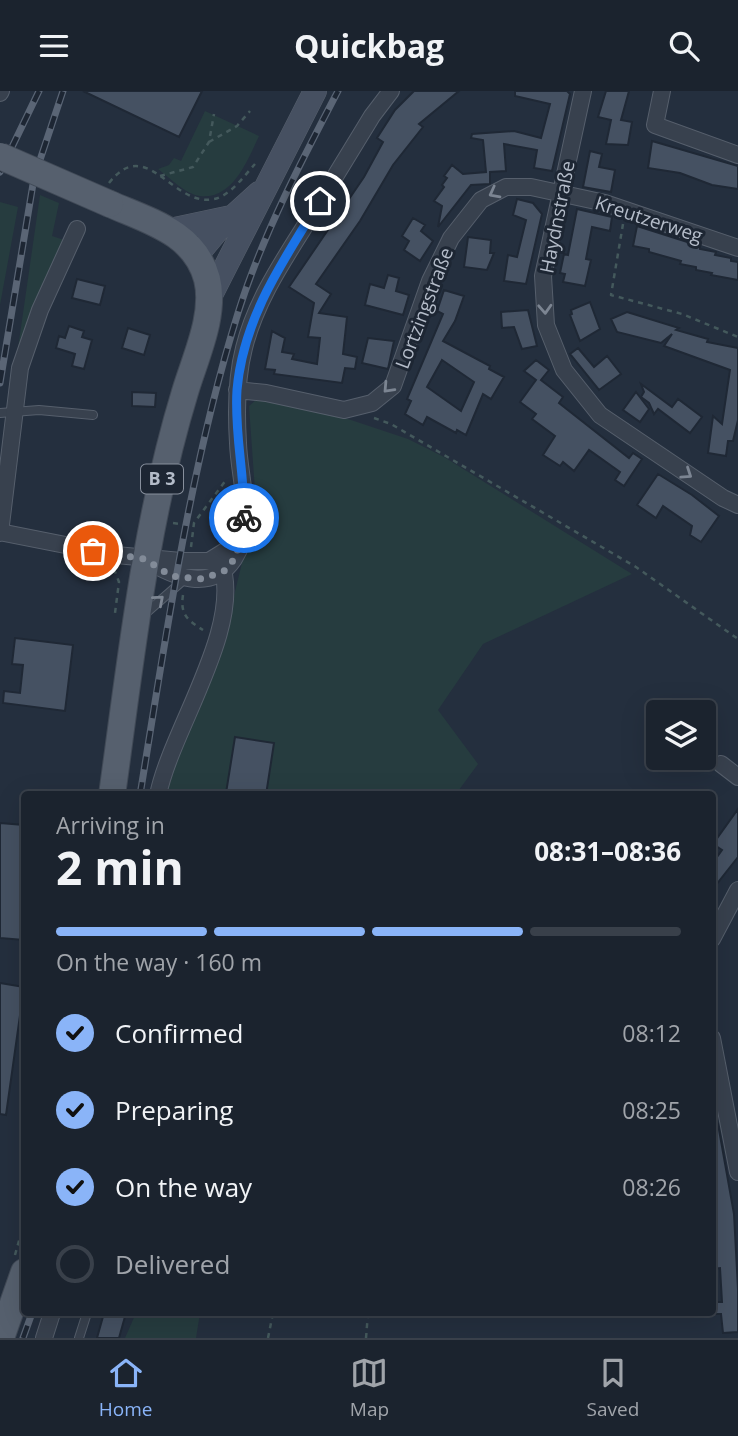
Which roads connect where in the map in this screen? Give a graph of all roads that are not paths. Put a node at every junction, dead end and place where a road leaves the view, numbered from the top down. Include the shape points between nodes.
1 (315, 91) edge
2 (391, 91) edge
3 (583, 91) edge
4 (663, 91) edge
5 (738, 155) edge
6 (0, 156) edge
7 (560, 194) junction
8 (239, 224) junction
9 (77, 229) dead end
10 (170, 230) junction
11 (738, 248) edge
12 (197, 255) junction
13 (209, 299) junction
14 (237, 390) junction
15 (8, 414) edge
16 (93, 415) dead end
17 (738, 505) edge
18 (0, 533) edge
19 (145, 559) junction
20 (222, 564) junction
21 (186, 578) junction
22 (135, 626) junction
23 (721, 764) dead end
24 (738, 776) edge
25 (113, 791) edge
26 (159, 791) edge
27 (738, 890) edge
28 (716, 931) edge
29 (716, 1059) edge
30 (738, 1172) edge
31 (21, 1281) edge
32 (51, 1316) edge
33 (86, 1316) edge
34 (1, 1338) edge
35 (44, 1338) edge
36 (79, 1338) edge

1 - 8 main road via 271,182
2 - 14 street via 267,287 243,350
3 - 7 street, Haydnstraße
4 - 5 street via 655,125
6 - 10 main road, bridge
7 - 11 street, Kreutzerweg via 626,210
7 -> 14 street, Lortzingstraße via 506,187 481,200 451,237 430,281 393,386 372,403 344,410
7 -> 17 street, Haydnstraße via 543,276 546,325 564,370 600,415
8 - 10 main road
8 - 12 main road via 216,249
8 - 13 main road
9 - 15 street via 40,310
10 - 12 main road
12 - 13 main road, B 3
13 - 19 main road, B 3 via 166,457
14 - 20 street via 244,502 241,541
15 - 16 lane via 39,410
15 - 18 street
18 - 19 street
19 - 20 street
19 - 21 street via 171,576
19 - 22 main road, B 3
20 - 21 street via 202,579
20 - 26 street via 218,639 165,762
22 -> 21 lane
22 - 25 main road, B 3
23 - 24 street
27 - 28 street
29 - 30 street
31 - 34 main road
32 - 35 street
33 - 36 lane

